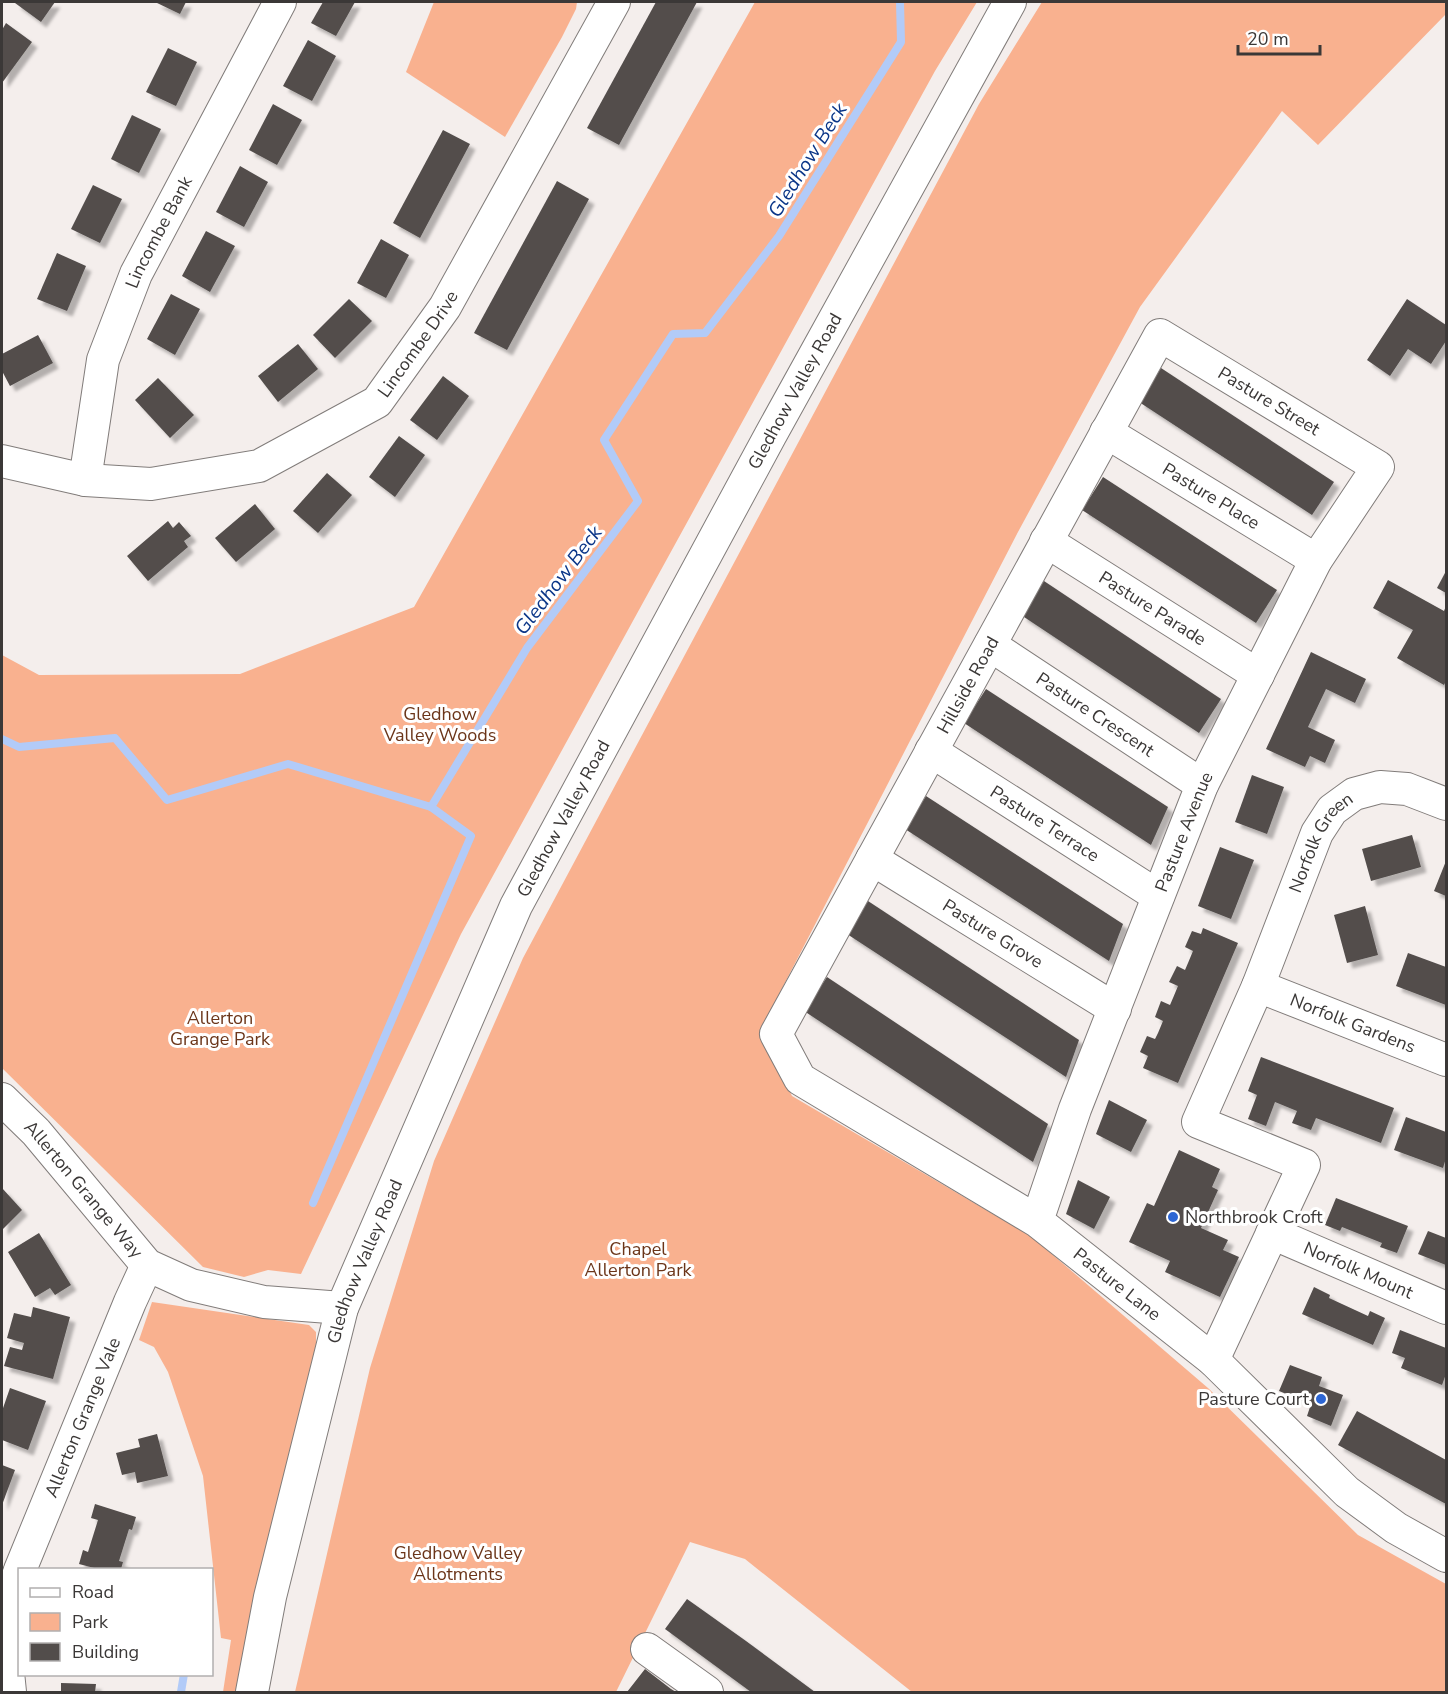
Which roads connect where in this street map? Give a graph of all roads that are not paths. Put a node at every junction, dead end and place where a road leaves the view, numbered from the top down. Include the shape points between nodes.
1 (280, 2) edge
2 (1010, 2) edge
3 (612, 4) edge
4 (1160, 336) joint
5 (1106, 432) junction
6 (2, 461) edge
7 (1378, 467) joint
8 (85, 480) junction
9 (1046, 542) junction
10 (1316, 560) junction
11 (990, 645) junction
12 (1258, 675) junction
13 (931, 751) junction
14 (1202, 785) junction
15 (1446, 804) edge
16 (872, 859) junction
17 (1158, 896) junction
18 (1258, 986) junction
19 (1115, 1009) junction
20 (776, 1034) joint
21 (1446, 1060) edge
22 (2, 1099) edge
23 (1037, 1221) junction
24 (1272, 1233) junction
25 (147, 1265) junction
26 (342, 1308) junction
27 (1446, 1308) edge
28 (1214, 1360) junction
29 (1446, 1556) edge
30 (21, 1568) edge
31 (18, 1575) edge
32 (2, 1613) edge
33 (647, 1649) dead end
34 (10, 1692) edge
35 (252, 1692) edge
36 (707, 1692) edge

1 - 8 street, Lincombe Bank via 136,274 103,360
2 - 26 street, Gledhow Valley Road via 516,906
3 - 8 street, Lincombe Drive via 445,307 377,402 259,466 151,484
4 - 5 street, Hillside Road
4 - 7 street, Pasture Street
5 - 9 street, Hillside Road
5 - 10 street, Pasture Place
6 - 8 street, Lincombe Drive
7 - 10 street, Pasture Avenue
9 - 11 street, Hillside Road
9 - 12 street, Pasture Parade
10 - 12 street, Pasture Avenue
11 - 13 street, Hillside Road
11 - 14 street, Pasture Crescent
12 - 14 street, Pasture Avenue
13 - 16 street, Hillside Road
13 - 17 street, Pasture Terrace
14 - 17 street, Pasture Avenue
15 - 18 street, Norfolk Green via 1407,789 1380,787 1354,794 1332,810 1317,833
16 - 19 street, Pasture Grove
16 - 20 street, Hillside Road
17 - 19 street, Pasture Avenue
18 - 21 street, Norfolk Gardens
18 - 24 street, Norfolk Green via 1198,1122 1304,1165
19 - 23 street, Pasture Avenue
20 - 23 street, Pasture Lane via 800,1079
22 - 25 street, Allerton Grange Way via 36,1132
23 - 28 street, Pasture Lane
24 - 27 street, Norfolk Mount
24 - 28 street
25 - 26 street, Allerton Grange Way via 191,1285 264,1302
25 - 30 street, Allerton Grange Vale
26 - 35 street, Gledhow Valley Road via 270,1597
28 - 29 street, Pasture Lane via 1347,1492 1396,1528
31 - 32 street, Allerton Grange Vale
32 - 34 street, Allerton Grange Vale
33 - 36 street

